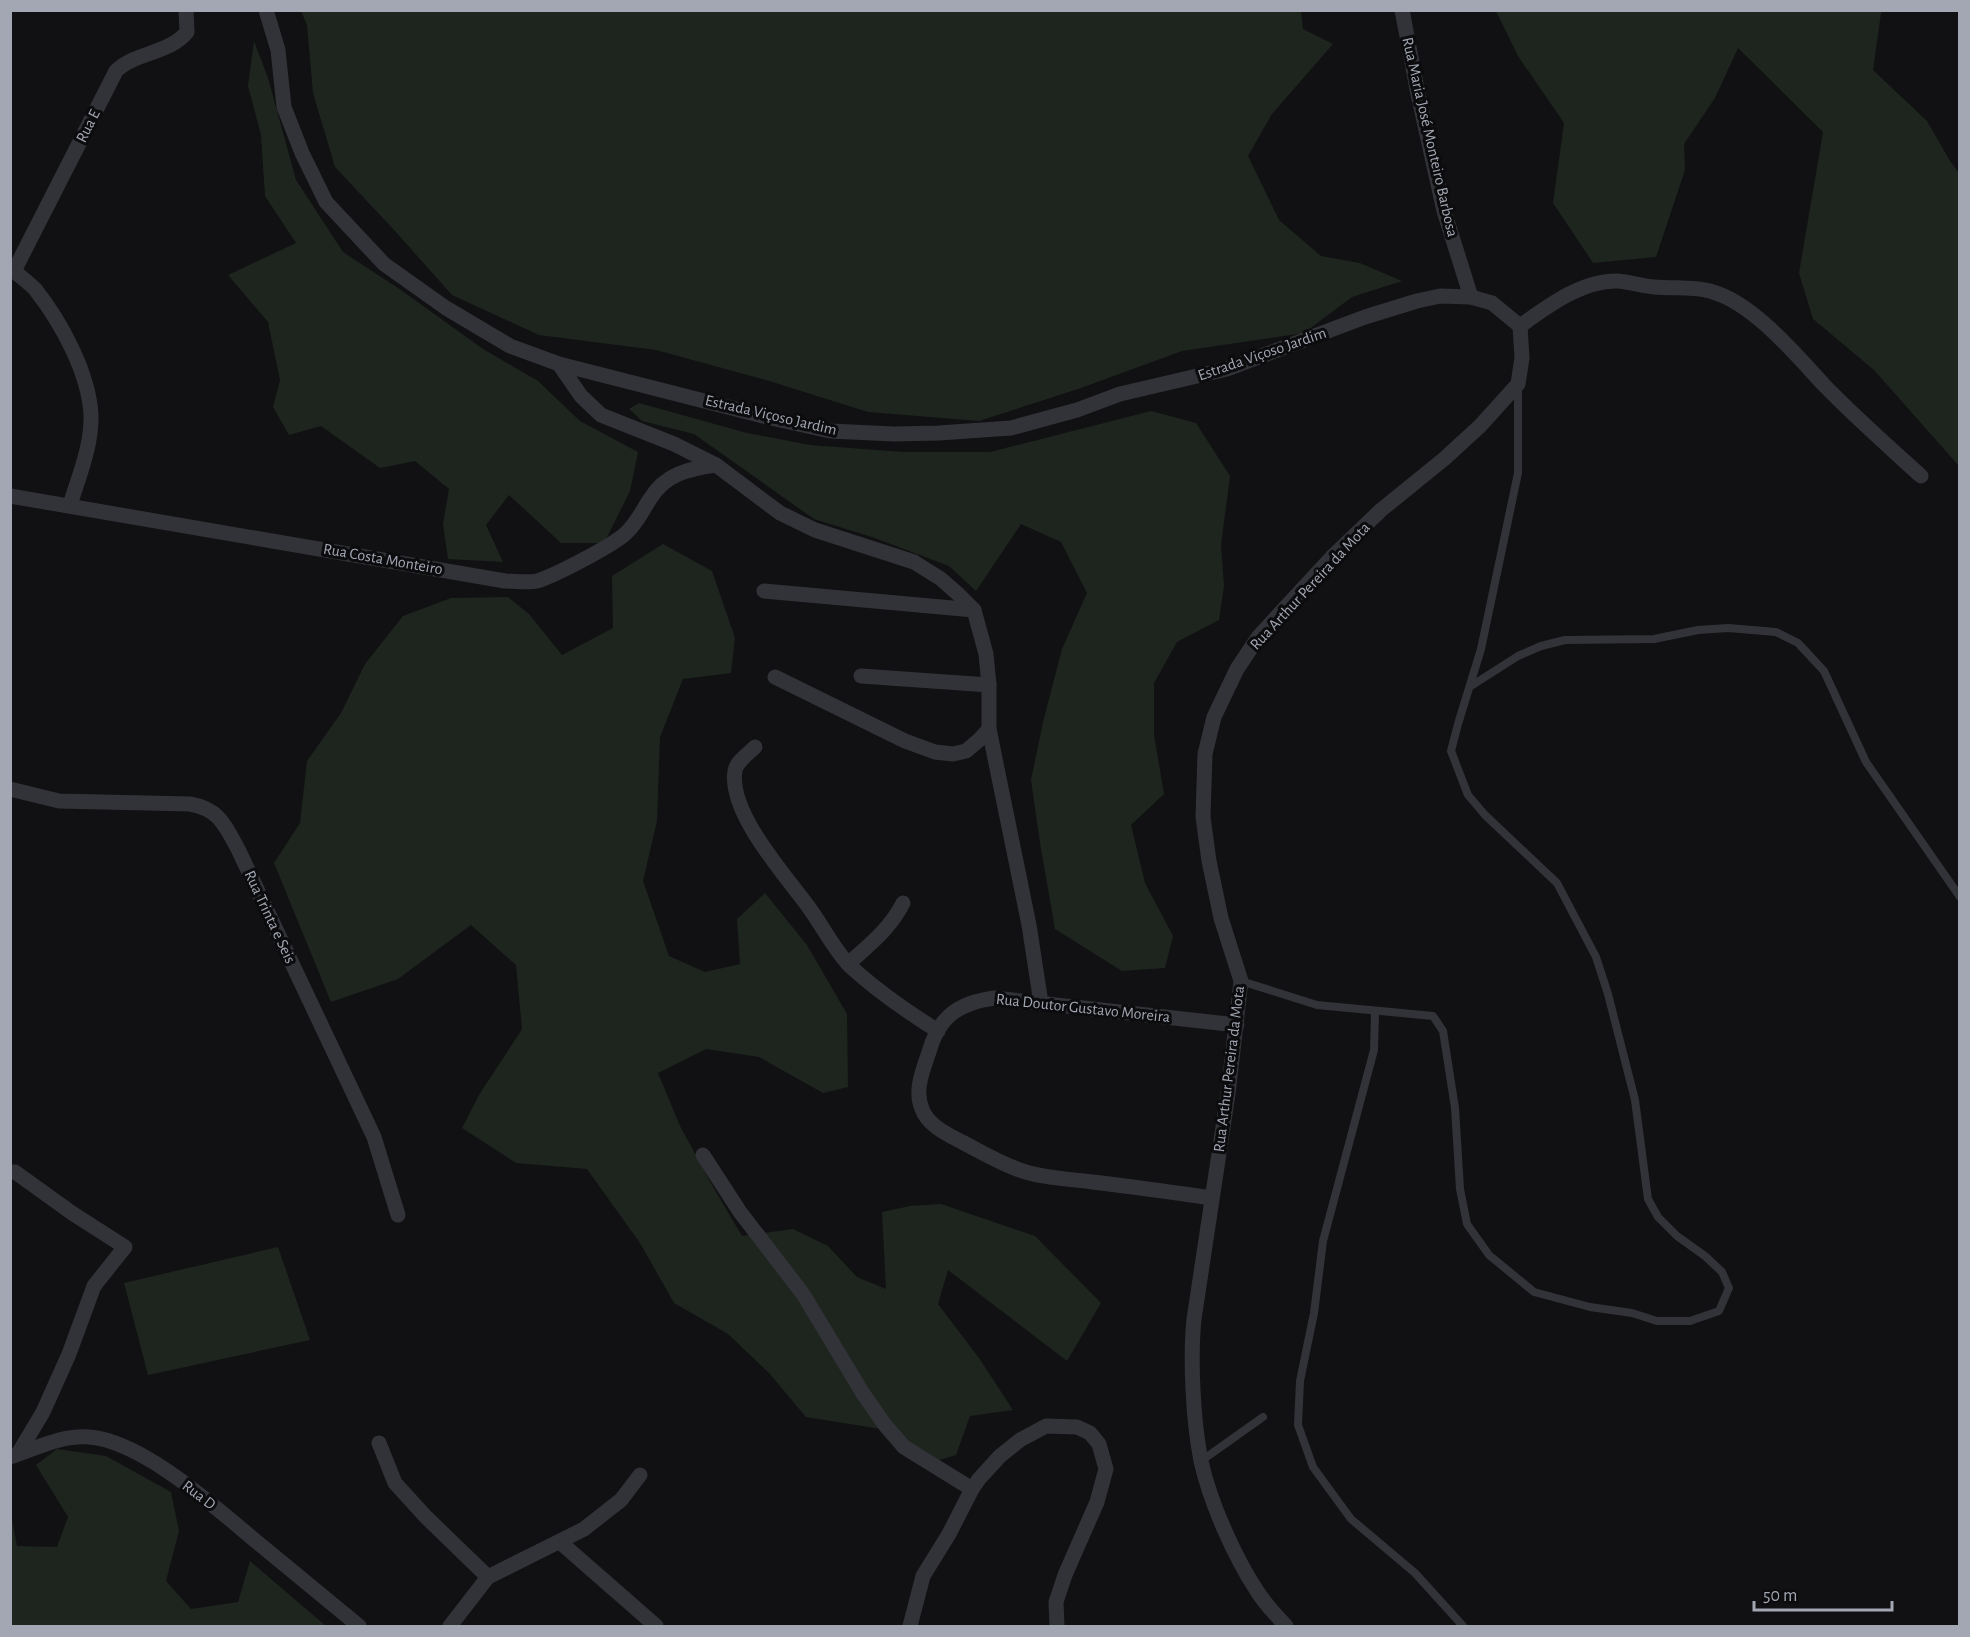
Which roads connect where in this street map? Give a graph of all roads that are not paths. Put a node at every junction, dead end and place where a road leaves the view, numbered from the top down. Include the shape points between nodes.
1 (186, 10) edge
2 (266, 10) edge
3 (1402, 10) edge
4 (12, 271) edge
5 (1471, 297) junction
6 (1520, 326) junction
7 (559, 364) junction
8 (1518, 384) junction
9 (716, 465) junction
10 (1921, 476) dead end
11 (10, 496) edge
12 (70, 505) junction
13 (764, 591) dead end
14 (974, 610) junction
15 (861, 676) dead end
16 (775, 678) dead end
17 (989, 685) junction
18 (1471, 686) junction
19 (989, 729) junction
20 (755, 747) dead end
21 (10, 789) edge
22 (1959, 897) edge
23 (903, 903) dead end
24 (848, 964) junction
25 (1241, 981) junction
26 (1041, 1003) junction
27 (1375, 1012) junction
28 (1237, 1025) junction
29 (938, 1031) junction
30 (703, 1155) dead end
31 (10, 1172) edge
32 (1211, 1198) junction
33 (398, 1215) dead end
34 (1263, 1417) dead end
35 (379, 1443) dead end
36 (14, 1456) edge
37 (1201, 1461) junction
38 (639, 1474) dead end
39 (972, 1490) junction
40 (560, 1542) junction
41 (488, 1577) junction
42 (359, 1626) edge
43 (450, 1626) edge
44 (656, 1626) edge
45 (910, 1626) edge
46 (1057, 1626) edge
47 (1286, 1626) edge
48 (1463, 1626) edge

1 - 4 street, Rua E via 187,32 181,39 124,63 116,71
2 - 7 street, Estrada Viçoso Jardim via 278,50 284,107 326,202 384,264 446,308 510,346
3 - 5 street, Rua Maria José Monteiro Barbosa via 1444,211
4 - 12 street via 34,288 74,352 87,385 91,416 87,450
5 - 6 street, Estrada Viçoso Jardim via 1492,303
5 - 7 street, Estrada Viçoso Jardim via 1417,300 1227,369 1120,394 1011,428 894,434 830,431
6 - 8 street via 1522,358
6 - 10 street via 1551,304 1590,286 1617,281 1714,292 1740,305 1789,346 1824,385
7 - 9 street via 581,396 601,415
8 - 18 lane via 1518,473
8 - 25 street, Rua Arthur Pereira da Mota via 1480,426 1332,557 1259,636 1237,669 1214,717 1205,754 1203,817 1221,918
9 - 12 street, Rua Costa Monteiro via 666,479 637,521 615,542 536,581 505,581
9 - 14 street via 780,513 815,530 914,562 941,579
11 - 12 street, Rua Costa Monteiro
13 - 14 street
14 - 17 street via 986,654
15 - 17 street
16 - 19 street via 935,752 966,751
17 - 19 street
18 - 22 lane via 1518,656 1565,640 1654,639 1728,628 1776,632 1798,643 1824,671 1866,762
18 - 27 lane via 1451,751 1468,795 1557,884 1596,957 1635,1100 1648,1199 1658,1217 1677,1236 1722,1272 1729,1288 1719,1311 1690,1321 1657,1321 1590,1307 1534,1292 1489,1255 1467,1224 1443,1031 1433,1017
19 - 26 street via 1028,915
20 - 24 street via 735,768 736,793 743,810 773,860
21 - 33 street, Rua Trinta e Seis via 59,801 190,804 204,806 218,816 238,849 374,1137
23 - 24 street via 884,932
24 - 29 street via 893,1003
25 - 27 lane via 1317,1005
25 - 28 street, Rua Arthur Pereira da Mota
26 - 28 street, Rua Doutor Gustavo Moreira
26 - 29 street, Rua Doutor Gustavo Moreira via 994,998 974,1001 960,1007
27 - 48 lane via 1374,1050 1323,1241 1300,1381 1298,1425 1313,1467 1351,1519 1415,1573
28 - 32 street, Rua Arthur Pereira da Mota
29 - 32 street, Rua Doutor Gustavo Moreira via 918,1097 922,1112 944,1132 1019,1170
30 - 39 street via 740,1212 803,1294 885,1425 904,1447
31 - 36 street via 125,1247 94,1286 52,1393
32 - 37 street, Rua Arthur Pereira da Mota via 1192,1334
34 - 37 lane
35 - 41 street via 395,1482
36 - 42 street, Rua D via 65,1437 89,1437 111,1441 147,1458 203,1497
37 - 47 street, Rua Arthur Pereira da Mota via 1233,1548 1257,1592
38 - 40 street via 621,1500
39 - 45 street via 924,1576
39 - 46 street via 1000,1456 1046,1426 1077,1427 1090,1433 1099,1444 1106,1469 1097,1502 1056,1602
40 - 41 street
40 - 44 street
41 - 43 street

